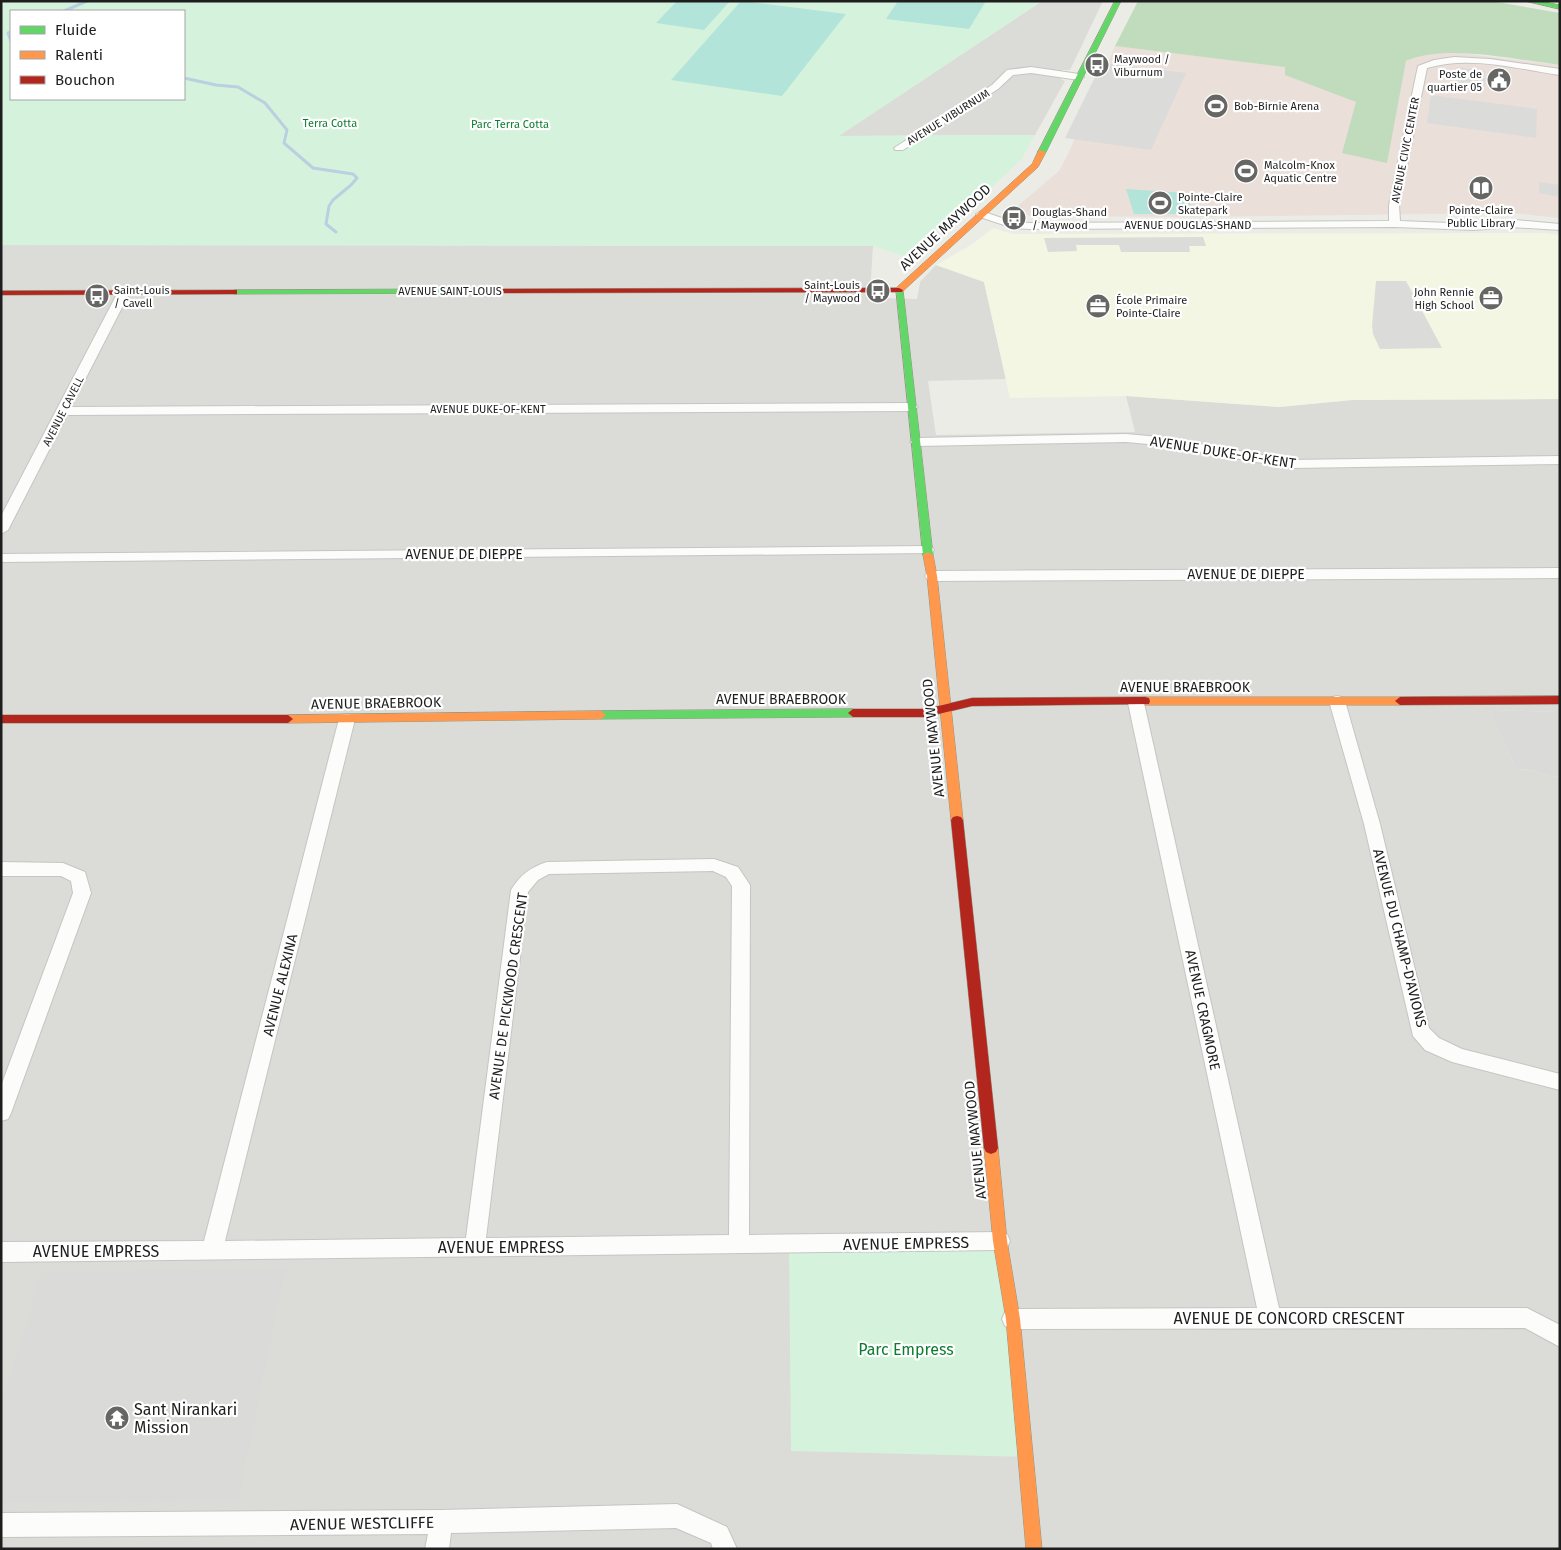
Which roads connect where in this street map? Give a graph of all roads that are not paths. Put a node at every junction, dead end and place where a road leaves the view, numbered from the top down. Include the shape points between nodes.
1 (1118, 1) edge
2 (1528, 1) edge
3 (1560, 7) edge
4 (1560, 72) edge
5 (1079, 77) junction
6 (899, 148) dead end
7 (981, 214) junction
8 (1396, 224) junction
9 (1560, 227) edge
10 (899, 290) junction
11 (124, 292) junction
12 (1, 293) edge
13 (912, 407) junction
14 (62, 411) junction
15 (917, 442) junction
16 (1560, 460) edge
17 (1, 530) edge
18 (927, 550) junction
19 (1, 558) edge
20 (1560, 573) edge
21 (932, 576) junction
22 (1560, 700) edge
23 (1337, 701) junction
24 (1136, 702) junction
25 (946, 709) junction
26 (1, 718) edge
27 (347, 718) junction
28 (1, 869) edge
29 (1560, 1082) edge
30 (1, 1113) edge
31 (1000, 1242) junction
32 (739, 1245) junction
33 (475, 1247) junction
34 (212, 1251) junction
35 (1, 1252) edge
36 (1270, 1318) junction
37 (1013, 1319) junction
38 (1560, 1337) edge
39 (440, 1522) junction
40 (1, 1525) edge
41 (722, 1542) edge
42 (437, 1549) edge
43 (1034, 1549) edge

1 - 5 street, AVENUE MAYWOOD
2 - 3 street
4 - 8 street, AVENUE CIVIC CENTER via 1457,60 1435,61 1423,66 1394,205
5 - 6 street, AVENUE VIBURNUM via 1024,70 1010,72 995,87
5 - 7 street, AVENUE MAYWOOD via 1035,165
7 - 8 street, AVENUE DOUGLAS-SHAND via 1014,225 1030,226
7 - 10 street, AVENUE MAYWOOD
8 - 9 street, AVENUE DOUGLAS-SHAND
10 - 11 street, AVENUE SAINT-LOUIS
10 - 13 street, AVENUE MAYWOOD
11 - 12 street, AVENUE SAINT-LOUIS
11 - 14 street, AVENUE CAVELL
13 - 14 street, AVENUE DUKE-OF-KENT
13 - 15 street, AVENUE MAYWOOD
14 - 17 street, AVENUE CAVELL
15 - 16 street, AVENUE DUKE-OF-KENT via 1126,438 1291,464
15 - 18 street, AVENUE MAYWOOD
18 - 19 street, AVENUE DE DIEPPE
18 - 21 street, AVENUE MAYWOOD
20 - 21 street, AVENUE DE DIEPPE
21 - 25 street, AVENUE MAYWOOD
22 - 23 street, AVENUE BRAEBROOK
23 - 24 street, AVENUE BRAEBROOK
23 - 29 street, AVENUE DU CHAMP-D'AVIONS via 1375,835 1420,1031 1432,1044 1459,1056
24 - 25 street, AVENUE BRAEBROOK via 972,702
24 - 36 street, AVENUE CRAGMORE
25 - 27 street, AVENUE BRAEBROOK via 926,713
25 - 31 street, AVENUE MAYWOOD
26 - 27 street, AVENUE BRAEBROOK
27 - 34 street, AVENUE ALEXINA
28 - 30 street via 63,870 79,877 82,893
31 - 32 street, AVENUE EMPRESS
31 - 37 street, AVENUE MAYWOOD
32 - 33 street, AVENUE EMPRESS
32 - 33 street, AVENUE DE PICKWOOD CRESCENT via 741,885 732,872 714,865 547,868 532,876 520,890
33 - 34 street, AVENUE EMPRESS
34 - 35 street, AVENUE EMPRESS
36 - 37 street, AVENUE DE CONCORD CRESCENT
36 - 38 street, AVENUE DE CONCORD CRESCENT via 1527,1318
37 - 43 street, AVENUE MAYWOOD
39 - 40 street, AVENUE WESTCLIFFE
39 - 41 street, AVENUE WESTCLIFFE via 677,1516
39 - 42 street

